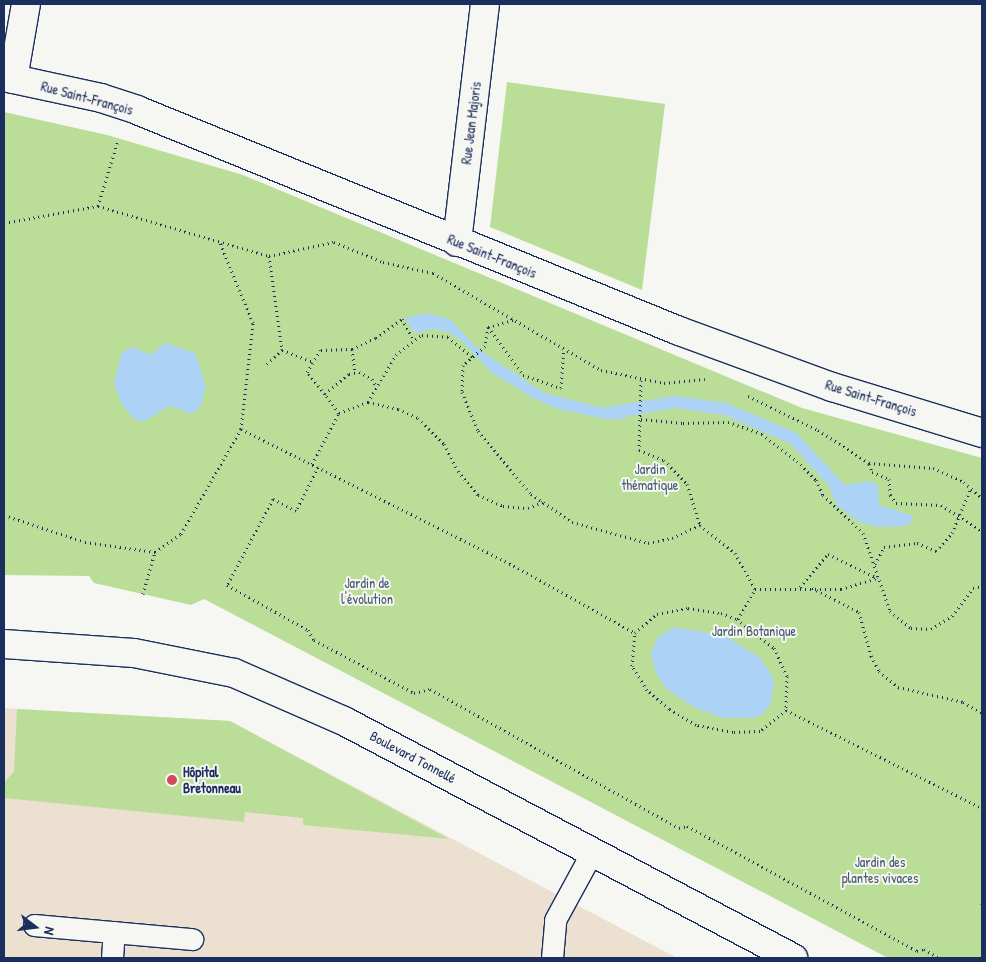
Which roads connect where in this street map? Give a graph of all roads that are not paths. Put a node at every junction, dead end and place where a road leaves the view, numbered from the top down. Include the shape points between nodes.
1 (26, 4) edge
2 (485, 4) edge
3 (9, 78) edge
4 (457, 242) junction
5 (982, 433) edge
6 (4, 645) edge
7 (592, 852) junction
8 (34, 925) dead end
9 (114, 932) junction
10 (192, 938) dead end
11 (112, 958) edge
12 (552, 958) edge
13 (793, 958) edge

1 - 3 street
2 - 4 street, Rue Jean Majoris
3 - 4 street, Rue Saint-François via 101,98 137,110
4 - 5 street, Rue Saint-François via 679,331 805,377
6 - 7 street, Boulevard Tonnellé via 134,652 234,673 344,721
7 - 12 lane via 556,920
7 - 13 street, Boulevard Tonnellé
8 - 9 lane
9 - 10 lane
9 - 11 lane

